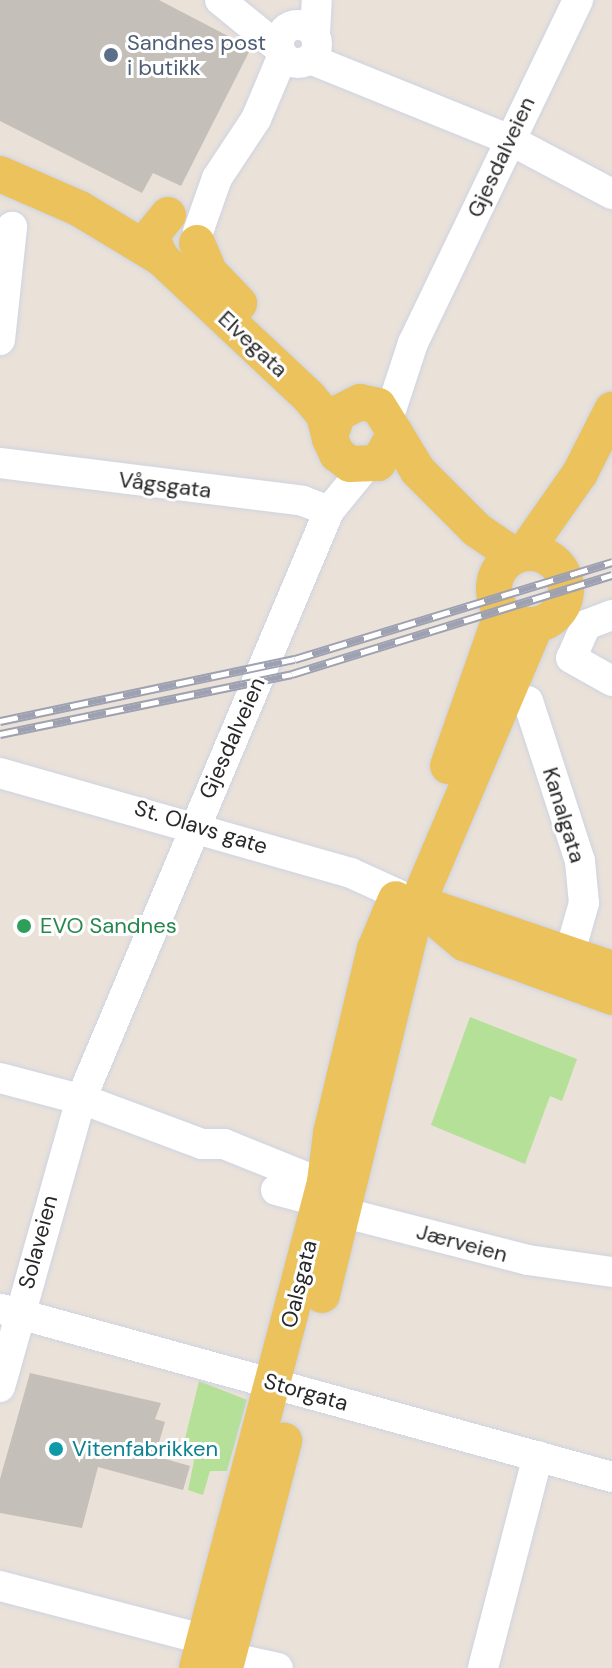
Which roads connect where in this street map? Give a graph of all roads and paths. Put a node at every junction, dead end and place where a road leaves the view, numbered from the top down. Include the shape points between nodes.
1 (317, 0) edge
2 (578, 0) edge
3 (229, 6) edge
4 (301, 39) edge
5 (508, 139) junction
6 (0, 174) edge
7 (612, 194) edge
8 (80, 209) junction
9 (12, 227) dead end
10 (188, 230) junction
11 (162, 259) junction
12 (0, 340) edge
13 (612, 410) edge
14 (377, 413) junction
15 (330, 438) junction
16 (0, 463) edge
17 (366, 467) junction
18 (580, 473) junction
19 (329, 511) junction
20 (564, 575) junction
21 (509, 576) junction
22 (612, 615) edge
23 (536, 625) junction
24 (612, 681) edge
25 (528, 701) dead end
26 (0, 773) edge
27 (192, 824) junction
28 (410, 900) junction
29 (565, 966) junction
30 (612, 969) edge
31 (612, 997) edge
32 (0, 1078) edge
33 (81, 1099) junction
34 (319, 1203) junction
35 (612, 1272) edge
36 (10, 1312) edge
37 (286, 1386) junction
38 (0, 1387) edge
39 (538, 1456) junction
40 (612, 1477) edge
41 (0, 1586) edge
42 (214, 1658) edge
43 (278, 1668) edge
44 (483, 1668) edge

1 - 4 street
2 - 5 street, Gjesdalveien
3 - 4 street
4 - 5 street via 350,73
4 - 10 street
5 - 7 street
5 - 14 street, Gjesdalveien
6 - 8 main road, Elvegata
8 - 10 main road, Elvegata
8 - 11 main road, Elvegata
9 - 12 street
10 - 11 main road via 187,258
10 - 14 main road, Elvegata via 223,289 324,381
11 - 15 main road, Elvegata via 309,397
13 - 18 main road
14 - 15 main road via 338,413
14 - 17 main road via 387,455
14 - 21 main road via 418,471 477,530
15 - 17 main road via 337,454
15 - 19 street, Gjesdalveien
16 - 19 street, Vågsgata via 303,501
17 - 19 street, Gjesdalveien
17 - 21 main road via 407,490
18 - 20 main road via 559,547
18 - 21 main road, Oalsgata
19 - 27 street, Gjesdalveien
20 - 21 main road via 548,557
20 - 23 main road via 563,605
21 - 23 main road via 519,624
21 - 28 main road, Oalsgata
22 - 24 street via 586,625 571,658
23 - 28 main road, Oalsgata
25 - 29 street, Kanalgata via 580,861 584,903
26 - 27 street, St. Olavs gate
27 - 28 street, St. Olavs gate via 351,873
27 - 33 street, Gjesdalveien
28 - 29 main road, St. Olavs gate via 464,943
28 - 34 main road, Oalsgata via 375,949
29 - 30 main road, St. Olavs gate
29 - 31 main road, St. Olavs gate
32 - 33 street, Jærveien
33 - 34 street, Jærveien via 202,1144 224,1144 271,1178
33 - 36 street, Solaveien
34 - 35 street, Jærveien via 528,1260
34 - 37 main road, Oalsgata
36 - 37 street, Storgata
36 - 38 street, Solaveien
37 - 39 street, Storgata
37 - 42 main road, Oalsgata
39 - 40 street, Storgata
39 - 44 street
41 - 42 street
42 - 43 street

